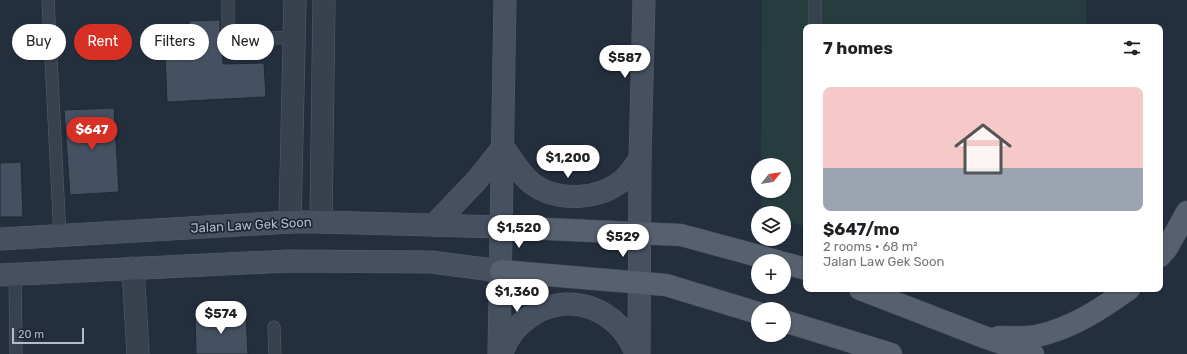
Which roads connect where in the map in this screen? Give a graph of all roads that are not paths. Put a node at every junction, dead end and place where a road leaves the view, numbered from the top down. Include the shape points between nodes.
1 (48, 0) edge
2 (228, 0) edge
3 (296, 0) edge
4 (324, 0) edge
5 (505, 0) edge
6 (644, 0) edge
7 (815, 0) edge
8 (815, 24) edge
9 (295, 37) junction
10 (503, 147) junction
11 (640, 159) junction
12 (1187, 212) edge
13 (290, 222) junction
14 (321, 222) junction
15 (434, 225) junction
16 (502, 227) junction
17 (640, 233) junction
18 (60, 236) junction
19 (0, 239) edge
20 (1163, 253) edge
21 (751, 254) edge
22 (791, 265) edge
23 (133, 268) junction
24 (803, 268) edge
25 (501, 271) junction
26 (7, 274) edge
27 (640, 283) junction
28 (868, 292) edge
29 (1125, 292) edge
30 (751, 311) edge
31 (791, 323) edge
32 (274, 327) dead end
33 (984, 337) junction
34 (16, 354) edge
35 (138, 354) edge
36 (275, 354) edge
37 (499, 354) edge
38 (502, 354) edge
39 (638, 354) edge
40 (890, 354) edge
41 (1033, 354) edge

1 - 18 lane
2 - 9 lane via 228,36 231,40
3 - 9 street
4 - 14 street
5 - 10 main road
6 - 11 main road
7 - 8 lane
9 - 13 street
10 - 11 main road via 532,184 547,192 563,196 588,195 607,189 622,181
10 - 15 main road via 477,180
10 - 16 main road
11 - 17 main road
12 - 20 main road
13 - 14 main road, Jalan Law Gek Soon
13 - 18 main road, Jalan Law Gek Soon
14 - 15 main road, Jalan Law Gek Soon
15 - 16 main road, Jalan Law Gek Soon
16 - 17 main road
16 - 25 main road
17 - 21 main road via 681,235
17 - 27 main road
18 - 19 main road, Jalan Law Gek Soon
22 - 24 main road
23 - 25 main road via 322,260 431,262
23 - 26 main road
23 - 35 street
25 - 27 main road
25 - 37 main road
26 - 34 lane
27 - 30 main road via 666,285
27 - 39 main road
28 - 33 main road
29 - 33 main road via 1067,327 1035,336
31 - 40 main road
32 - 36 lane
33 - 41 main road
38 - 39 main road via 504,345 518,326 536,312 558,304 581,304 602,311 619,324

